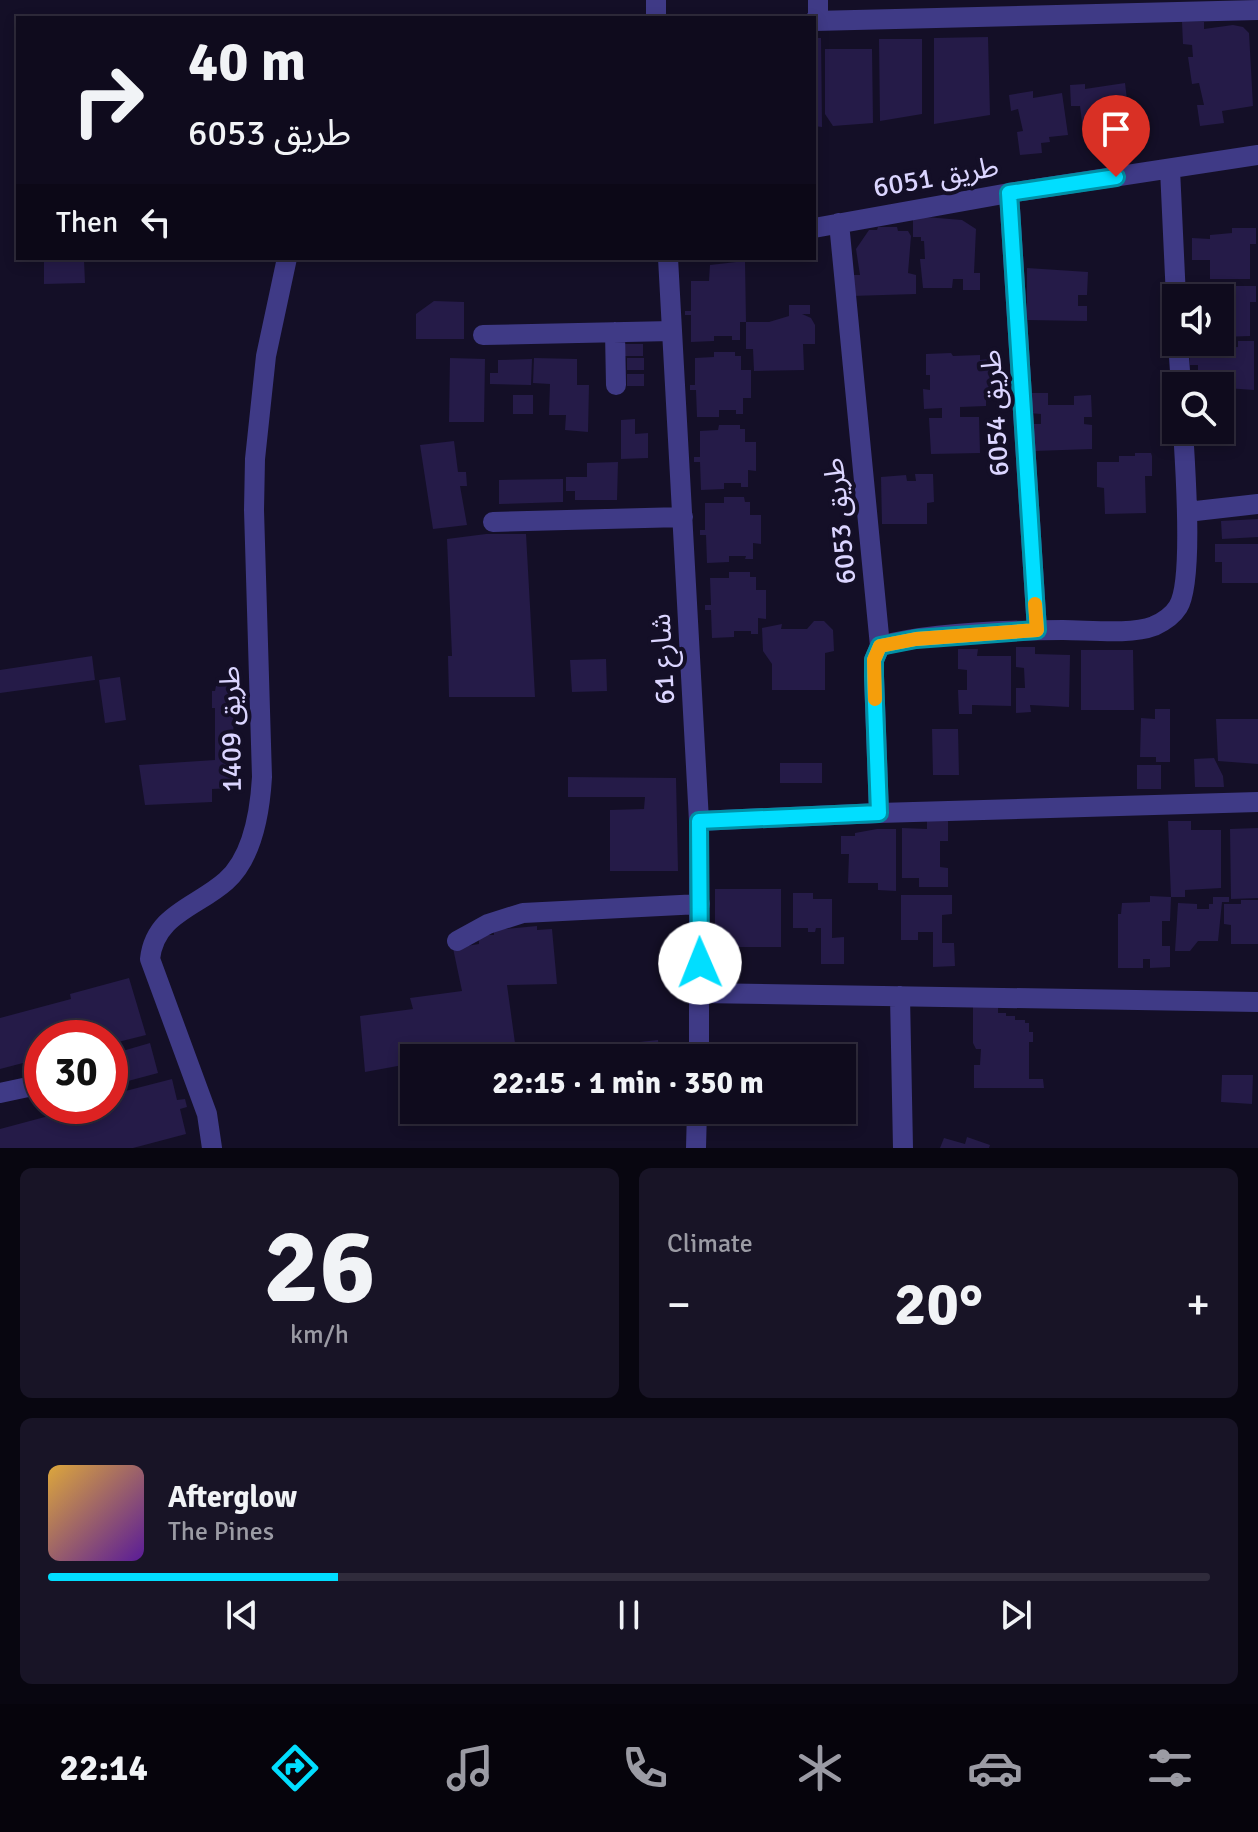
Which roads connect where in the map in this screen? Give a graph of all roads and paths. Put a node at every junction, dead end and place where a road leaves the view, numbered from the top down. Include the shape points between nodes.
1 (1154, 6) edge
2 (986, 8) edge
3 (1258, 10) edge
4 (817, 14) edge
5 (1258, 155) edge
6 (1170, 169) junction
7 (1009, 193) junction
8 (839, 223) junction
9 (816, 228) edge
10 (287, 260) edge
11 (668, 260) edge
12 (1175, 284) edge
13 (672, 331) junction
14 (615, 332) junction
15 (483, 335) dead end
16 (616, 385) dead end
17 (1184, 444) edge
18 (1258, 504) edge
19 (1187, 512) junction
20 (683, 517) junction
21 (493, 522) dead end
22 (1037, 630) junction
23 (880, 646) junction
24 (1258, 802) edge
25 (879, 813) junction
26 (699, 821) junction
27 (700, 904) junction
28 (457, 941) dead end
29 (700, 993) junction
30 (900, 996) junction
31 (1258, 1002) edge
32 (699, 1044) edge
33 (24, 1088) edge
34 (0, 1093) edge
35 (697, 1124) edge
36 (212, 1148) edge
37 (696, 1148) edge
38 (903, 1148) edge

1 - 2 street
1 - 3 street
2 - 4 street
5 - 6 street, طريق 6051
6 - 7 street, طريق 6051
6 - 12 street
7 - 8 street, طريق 6051
7 - 22 street, طريق 6054
8 - 9 street, طريق 6051
8 - 23 street, طريق 6053
10 - 36 street, طريق 1409 via 266,356 255,459 259,814 247,849 227,881 175,914 161,929 150,959 207,1114
11 - 13 street, شارع 61
13 - 14 street
13 - 20 street, شارع 61
14 - 15 street
14 - 16 street
17 - 19 street
18 - 19 street
19 - 22 street via 1184,588 1168,618 1137,630
20 - 21 street
20 - 26 street, شارع 61
22 - 23 street
23 - 25 street, طريق 6053 via 874,660
24 - 25 street
25 - 26 street
26 - 27 street, شارع 61
27 - 28 street via 523,913
27 - 29 street, شارع 61
29 - 30 street
29 - 32 street, شارع 61
30 - 31 street
30 - 38 street
33 - 34 street
35 - 37 street

